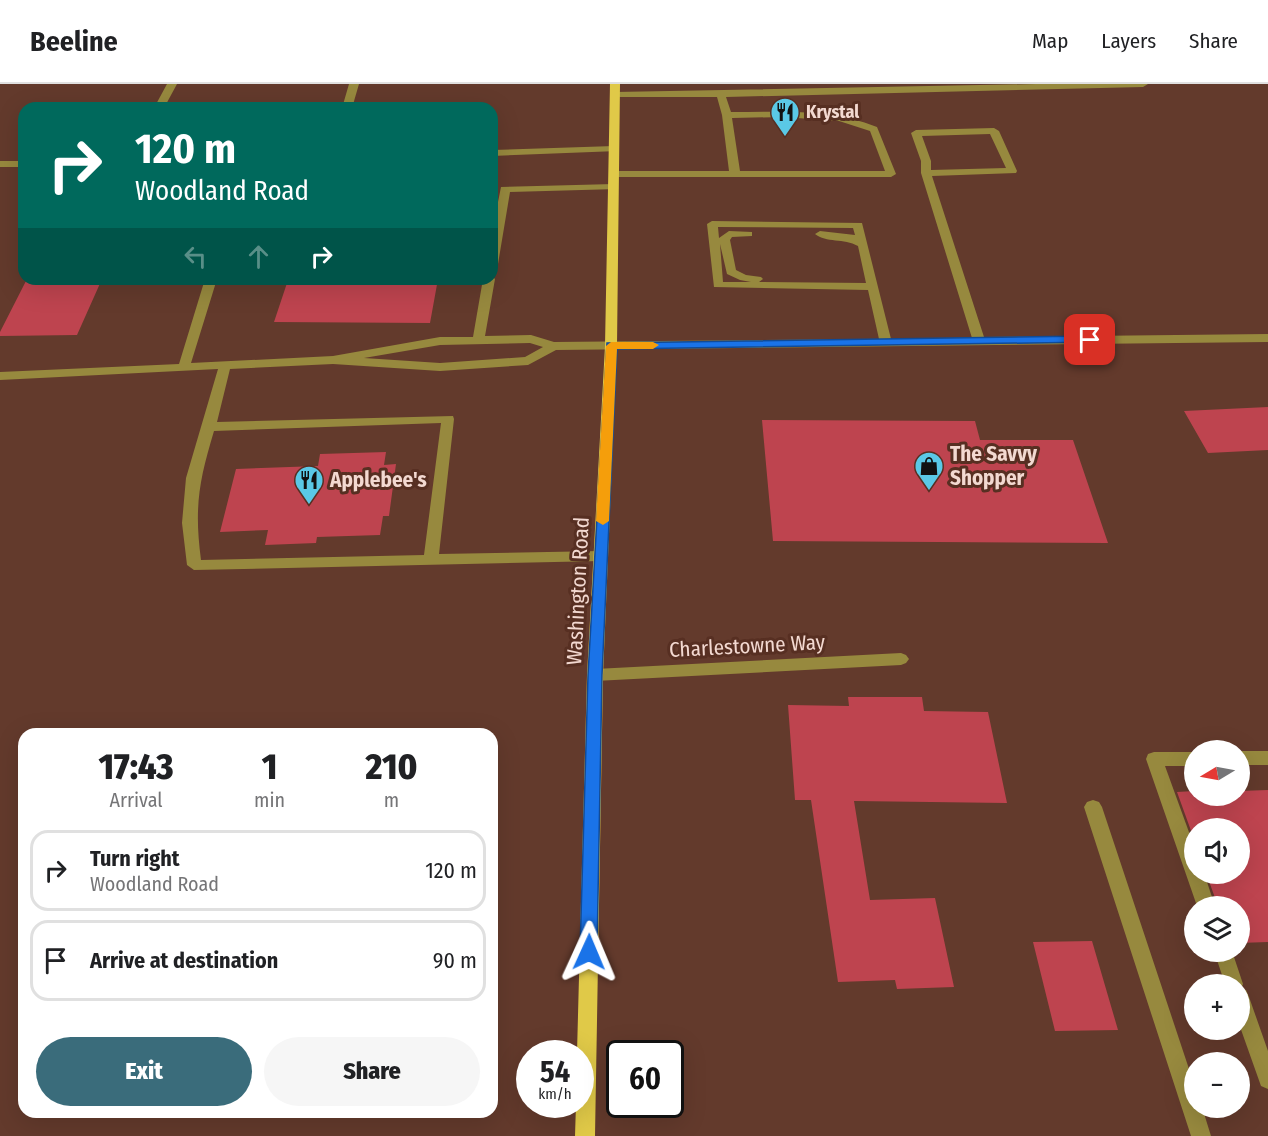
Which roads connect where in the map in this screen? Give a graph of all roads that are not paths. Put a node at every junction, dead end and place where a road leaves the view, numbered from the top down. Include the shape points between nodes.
1 (172, 84) edge
2 (354, 84) edge
3 (1143, 84) edge
4 (1054, 85) edge
5 (615, 90) edge
6 (721, 95) junction
7 (162, 102) edge
8 (349, 102) edge
9 (727, 115) junction
10 (614, 150) junction
11 (498, 153) edge
12 (0, 164) edge
13 (18, 164) edge
14 (926, 173) junction
15 (735, 174) junction
16 (614, 181) junction
17 (498, 229) edge
18 (863, 245) junction
19 (209, 285) edge
20 (488, 285) edge
21 (858, 287) junction
22 (873, 287) junction
23 (1268, 338) edge
24 (479, 339) junction
25 (979, 341) junction
26 (886, 342) junction
27 (553, 346) junction
28 (611, 346) junction
29 (333, 360) junction
30 (225, 365) junction
31 (184, 367) junction
32 (0, 376) edge
33 (209, 426) junction
34 (601, 556) junction
35 (431, 560) junction
36 (901, 659) dead end
37 (595, 675) junction
38 (1250, 758) edge
39 (1268, 758) edge
40 (1184, 759) edge
41 (1094, 807) dead end
42 (1184, 844) edge
43 (1250, 1028) edge
44 (1268, 1079) edge
45 (585, 1136) edge
46 (1201, 1136) edge

1 - 7 street
2 - 8 street
3 - 4 street
4 - 6 street
5 - 6 street
5 - 10 main road, Washington Road
6 - 9 street
9 - 15 street
9 - 15 street via 855,120 874,129 891,174
10 - 11 street
10 - 16 main road, Washington Road
12 - 13 street
14 - 14 street via 916,133 994,131 1012,171
14 - 25 street
15 - 16 street
16 - 17 street via 505,189
16 - 28 main road, Washington Road
18 - 21 street via 837,235 729,234 724,238 731,272 744,278 847,280
18 - 21 street via 858,225 712,224 718,285
18 - 22 street
19 - 31 street
20 - 24 street
21 - 22 street
22 - 26 street
23 - 25 street
24 - 27 street via 531,339
24 - 29 street via 440,341
25 - 26 street
26 - 28 street
27 - 28 street
27 - 29 street via 528,361 440,367
28 - 34 main road, Washington Road
29 - 30 street
30 - 31 street
30 - 33 street
31 - 32 street
33 - 35 street via 193,478 189,523 194,565
33 - 35 street via 448,419
34 - 35 street
34 - 37 main road, Washington Road
36 - 37 street, Charlestowne Way
37 - 45 main road, Washington Road
38 - 39 street
40 - 42 street via 1154,759
41 - 46 street
43 - 44 street

